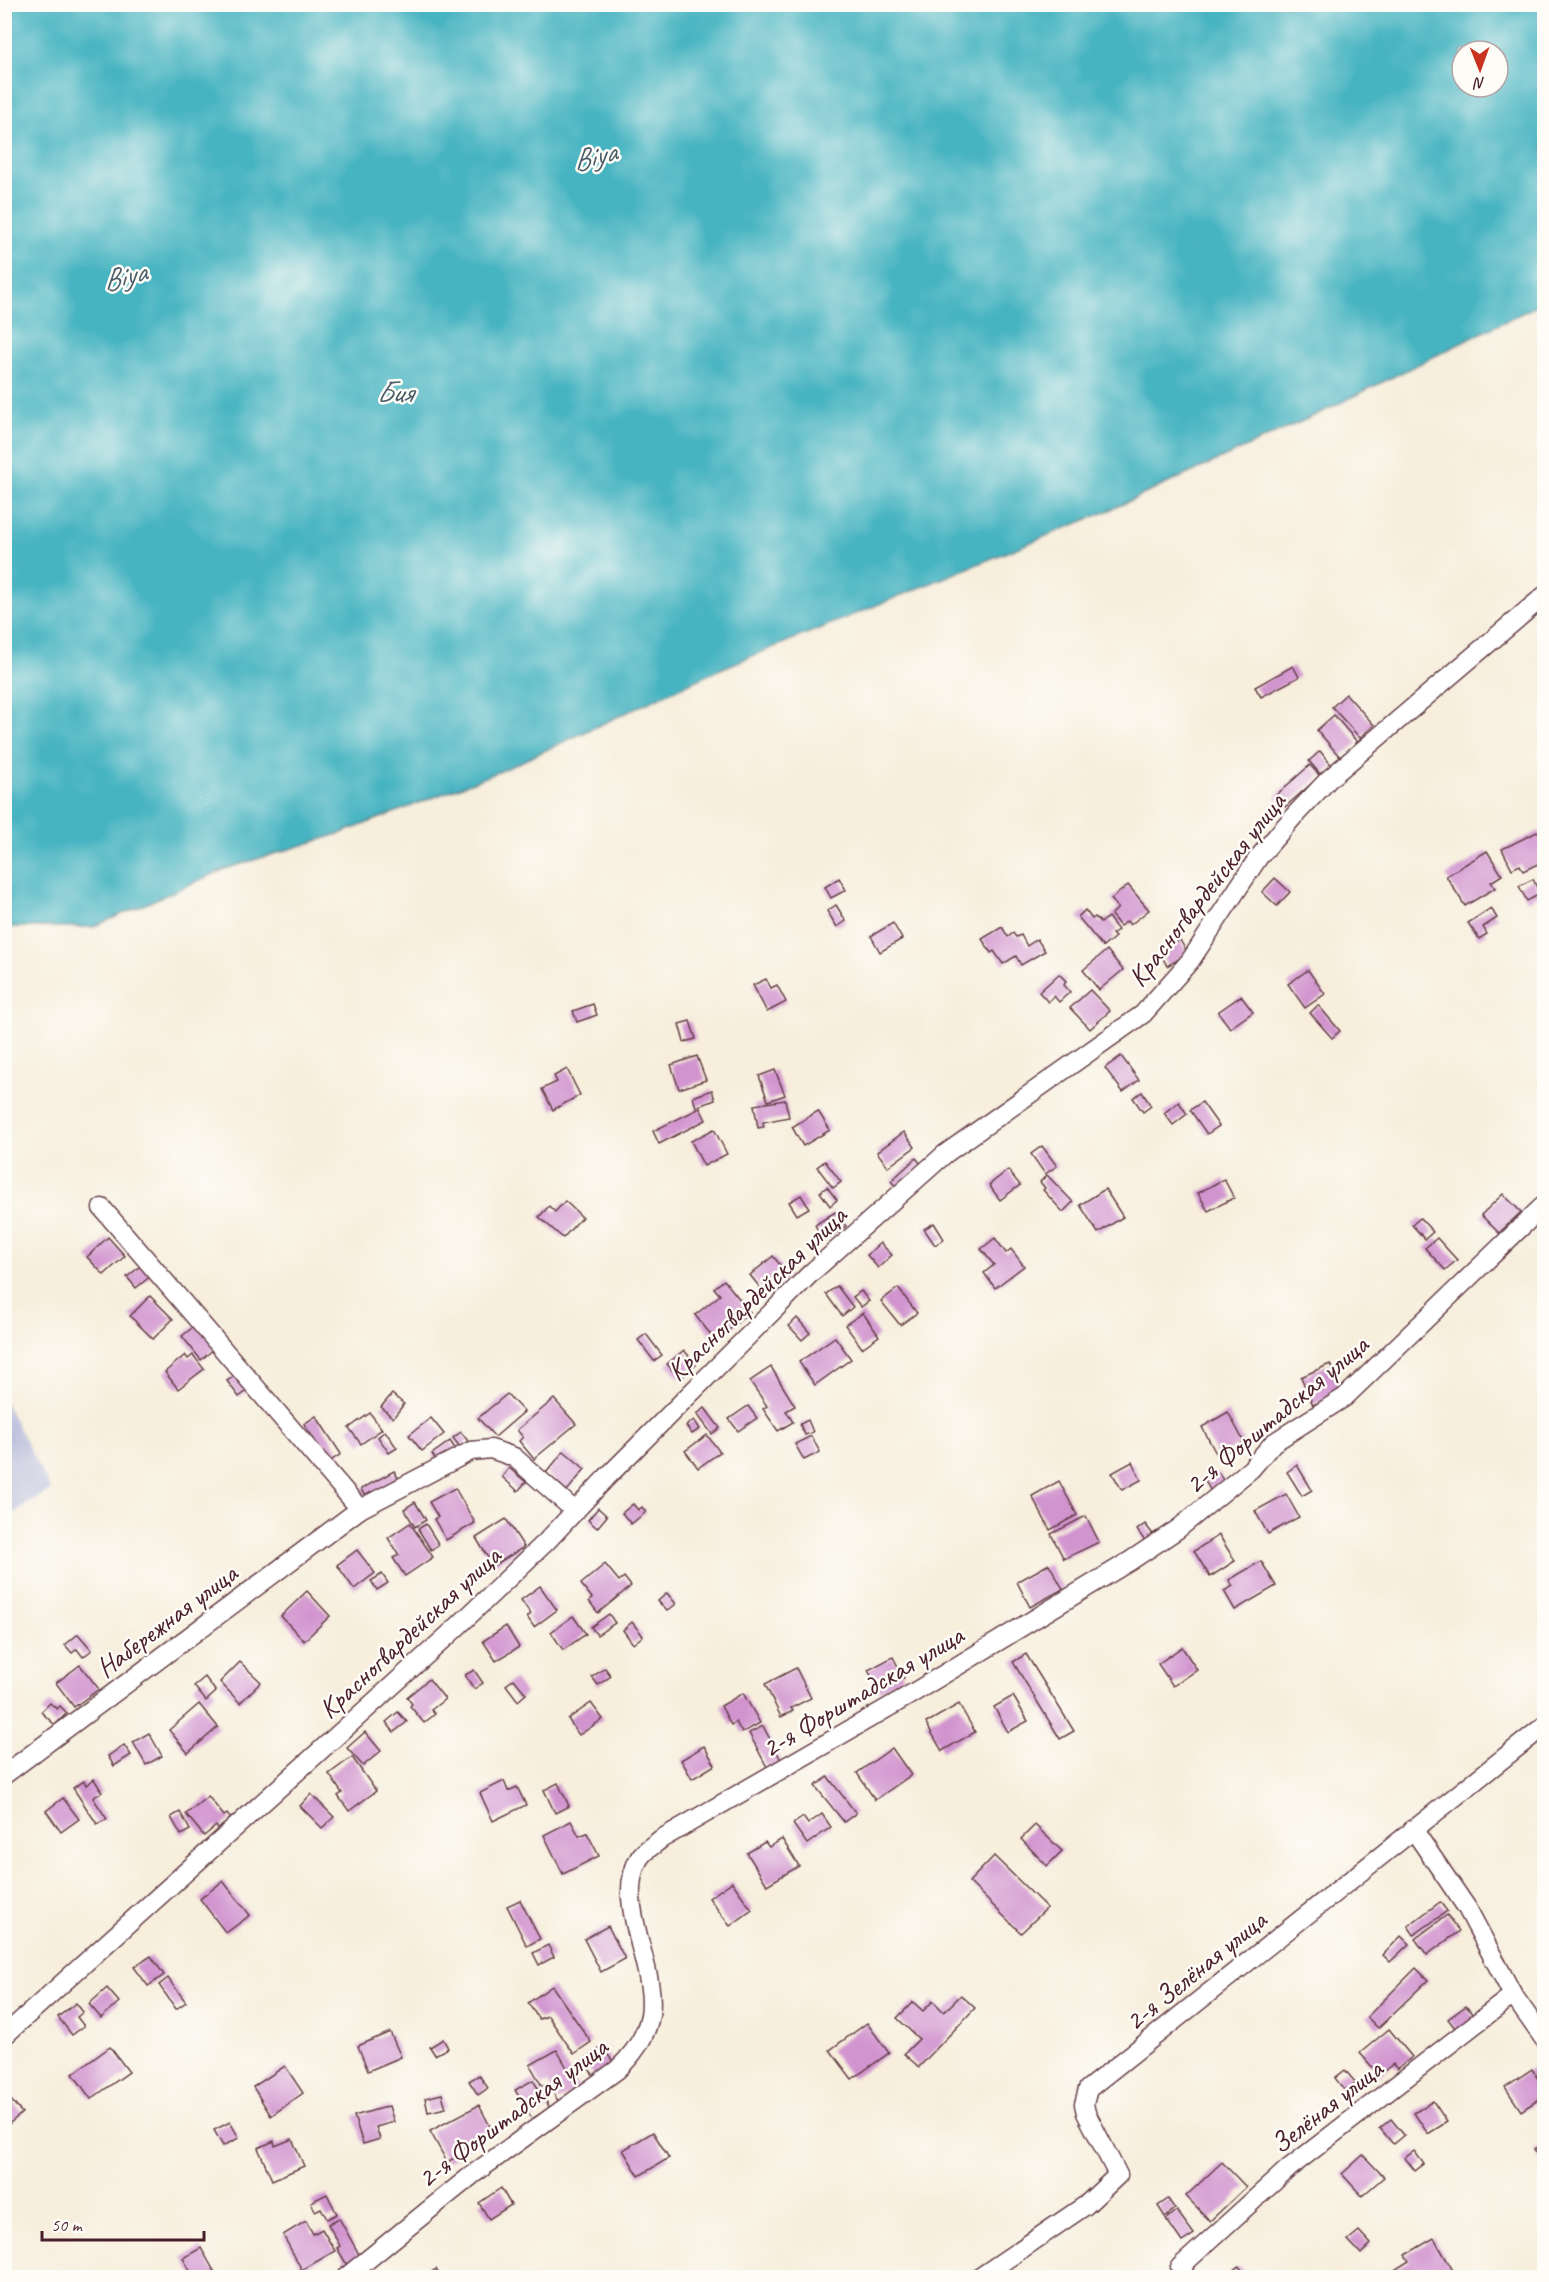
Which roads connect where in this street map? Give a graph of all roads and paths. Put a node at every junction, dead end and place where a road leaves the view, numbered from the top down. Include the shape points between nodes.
1 (1545, 596) edge
2 (1545, 1205) edge
3 (102, 1208) dead end
4 (360, 1509) junction
5 (575, 1511) junction
6 (1545, 1726) edge
7 (4, 1775) edge
8 (1413, 1829) junction
9 (1513, 1995) junction
10 (4, 2036) edge
11 (1545, 2039) edge
12 (1184, 2272) edge
13 (345, 2277) edge
14 (979, 2277) edge

1 - 5 street, Красногвардейская улица via 1329,779 1258,858 1190,962 1143,1014 945,1154 811,1273
2 - 13 street, 2-я Форштадская улица via 1345,1397 1273,1443 1251,1469 1178,1529 908,1696 648,1848 634,1870 630,1899 649,1974 650,2017 632,2056 472,2175
3 - 4 street
4 - 5 street, Набережная улица via 459,1456 491,1449 514,1457
4 - 7 street, Набережная улица
5 - 10 street, Красногвардейская улица via 446,1637
6 - 8 street, 2-я Зелёная улица
8 - 9 street via 1467,1908
8 - 14 street, 2-я Зелёная улица via 1088,2090 1086,2113 1118,2175 1086,2205
9 - 11 street
9 - 12 street, Зелёная улица via 1289,2168

